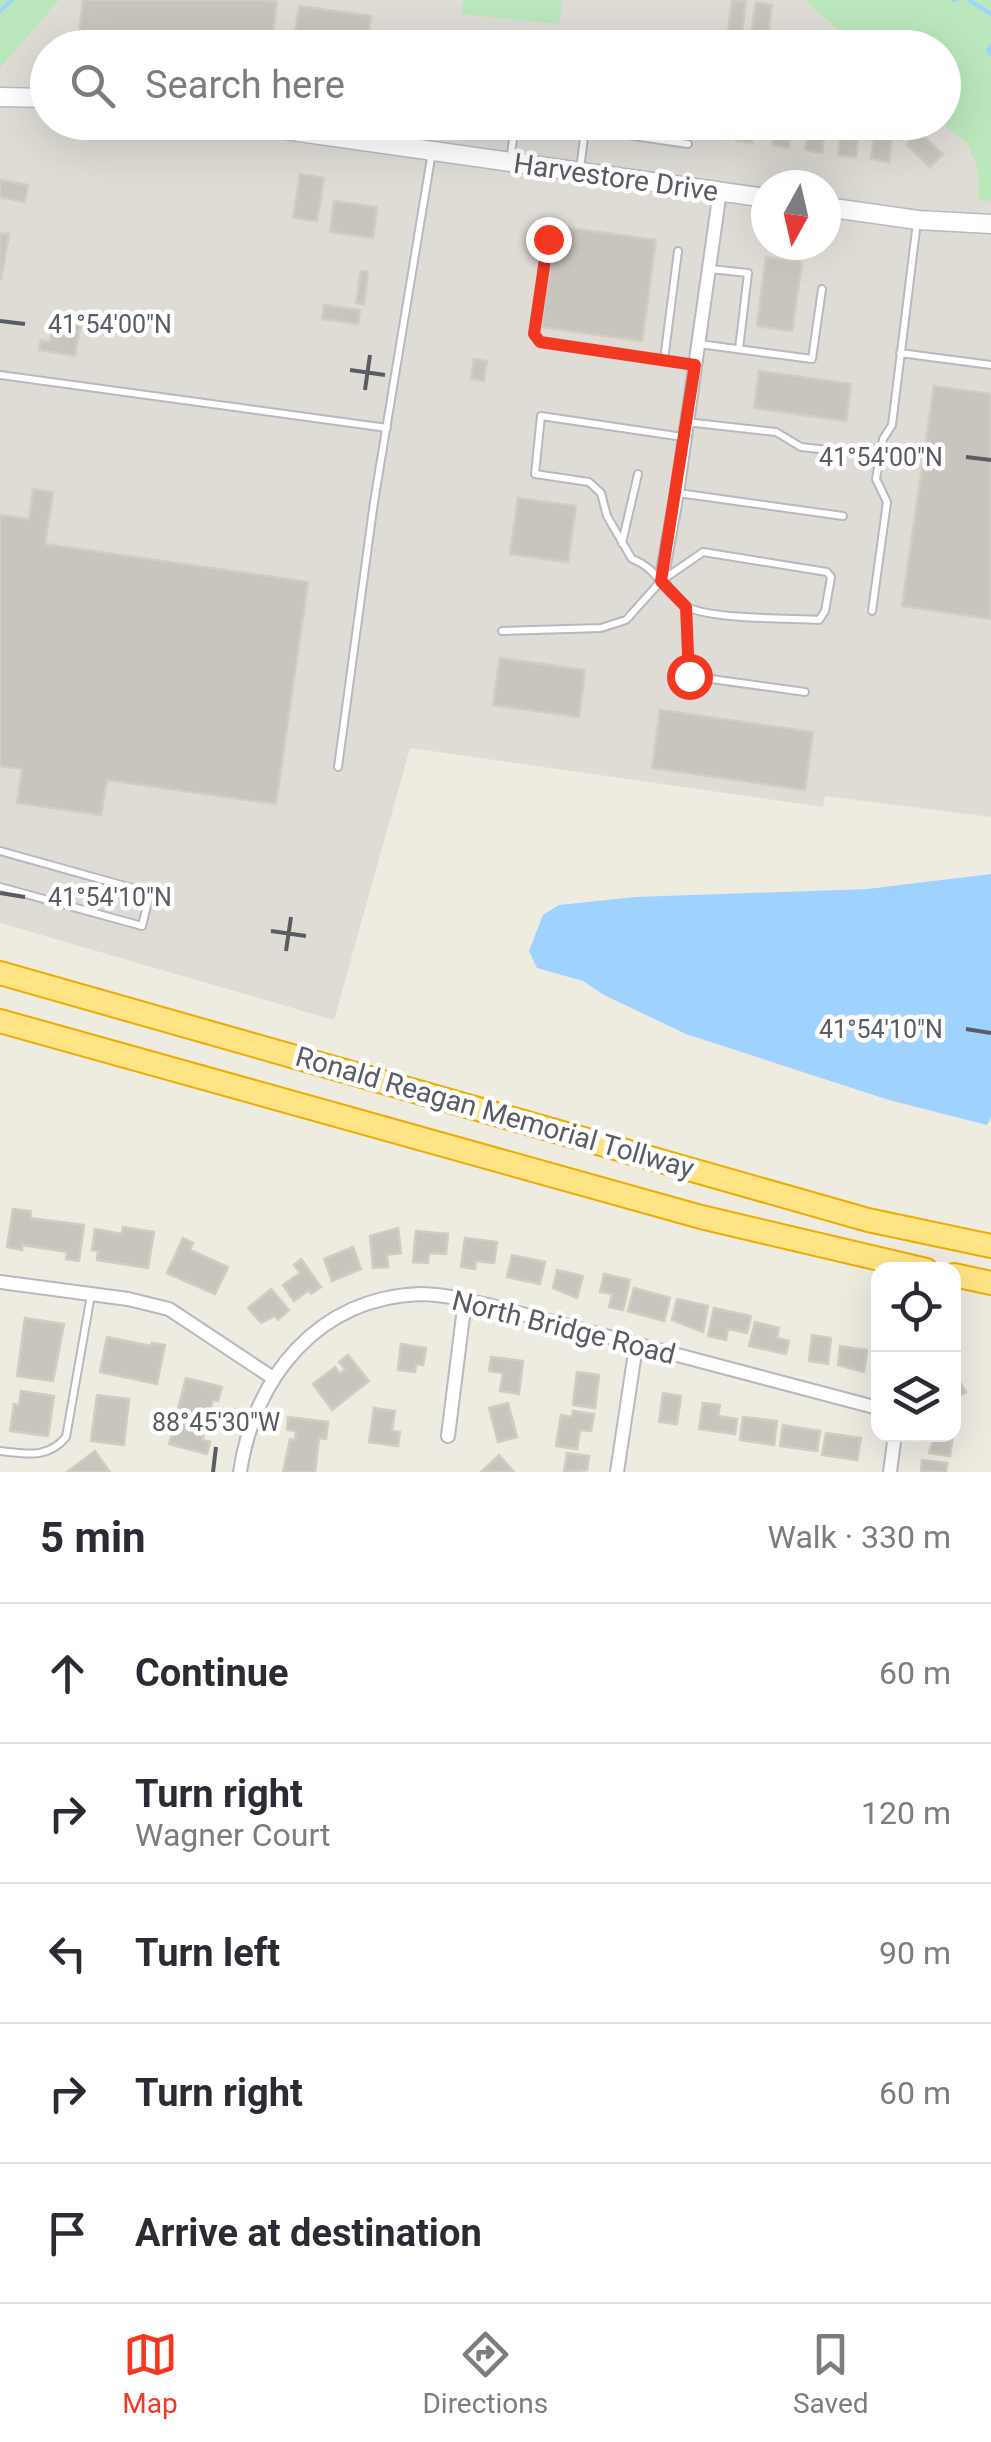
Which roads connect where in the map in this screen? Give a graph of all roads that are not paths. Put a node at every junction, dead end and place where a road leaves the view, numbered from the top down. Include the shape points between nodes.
1 (0, 97) edge
2 (30, 98) edge
3 (355, 140) edge
4 (512, 140) edge
5 (584, 140) edge
6 (661, 140) edge
7 (688, 144) dead end
8 (432, 151) junction
9 (509, 162) junction
10 (580, 172) junction
11 (720, 191) junction
12 (751, 196) edge
13 (841, 209) edge
14 (918, 220) junction
15 (991, 224) edge
16 (548, 239) dead end
17 (678, 251) dead end
18 (709, 268) junction
19 (822, 289) dead end
20 (698, 344) junction
21 (739, 349) junction
22 (900, 353) junction
23 (664, 360) junction
24 (695, 365) junction
25 (991, 365) edge
26 (0, 376) edge
27 (387, 428) junction
28 (685, 429) junction
29 (880, 456) junction
30 (638, 474) dead end
31 (677, 492) junction
32 (843, 516) dead end
33 (622, 544) junction
34 (661, 581) junction
35 (686, 607) junction
36 (872, 612) dead end
37 (502, 631) dead end
38 (805, 692) dead end
39 (338, 767) dead end
40 (0, 851) edge
41 (0, 887) edge
42 (0, 972) edge
43 (0, 1020) edge
44 (991, 1246) edge
45 (892, 1262) edge
46 (961, 1278) edge
47 (0, 1282) edge
48 (991, 1284) edge
49 (91, 1294) junction
50 (465, 1300) junction
51 (636, 1346) junction
52 (272, 1378) junction
53 (871, 1406) edge
54 (448, 1436) dead end
55 (894, 1442) edge
56 (0, 1451) edge
57 (240, 1472) edge
58 (618, 1472) edge
59 (890, 1472) edge

1 - 2 street
3 - 8 street, Harvestore Drive
4 - 9 lane
5 - 10 lane
6 - 7 lane
8 - 9 street, Harvestore Drive
8 - 27 lane
9 - 10 street, Harvestore Drive
10 - 11 street, Harvestore Drive
11 - 12 street, Harvestore Drive
11 - 18 street
13 - 14 street
14 - 15 street
14 - 22 lane
16 - 23 lane via 534,334 540,342
17 - 23 lane
18 - 20 street
18 - 21 lane via 748,273
19 - 21 lane via 812,359
20 - 21 lane
20 - 24 street
22 - 25 lane
22 - 29 lane via 892,424
23 - 24 lane
24 - 28 street
26 - 27 lane
27 - 39 lane
28 - 29 lane via 776,432 801,446
28 - 31 street
28 - 33 lane via 541,416 535,474 589,482 601,493
29 - 36 lane via 876,479 887,502
30 - 33 lane
31 - 32 lane
31 - 34 street
33 - 34 lane
34 - 35 lane
34 - 35 lane via 704,552 831,577 819,620
34 - 37 lane via 626,620 601,628
35 - 38 lane via 689,676
40 - 41 lane via 150,893 142,926
42 - 44 highway, Ronald Reagan Memorial Tollway via 868,1220
43 - 45 highway, Ronald Reagan Memorial Tollway via 701,1217
46 - 48 highway
47 - 49 street
49 - 52 street via 168,1310
49 - 56 lane via 66,1437 57,1449 40,1454
50 - 51 street, North Bridge Road
50 - 52 street, North Bridge Road via 418,1294 352,1310 289,1355
50 - 54 street
51 - 53 street, North Bridge Road
51 - 58 street
52 - 57 street, North Bridge Road via 248,1428
55 - 59 street

